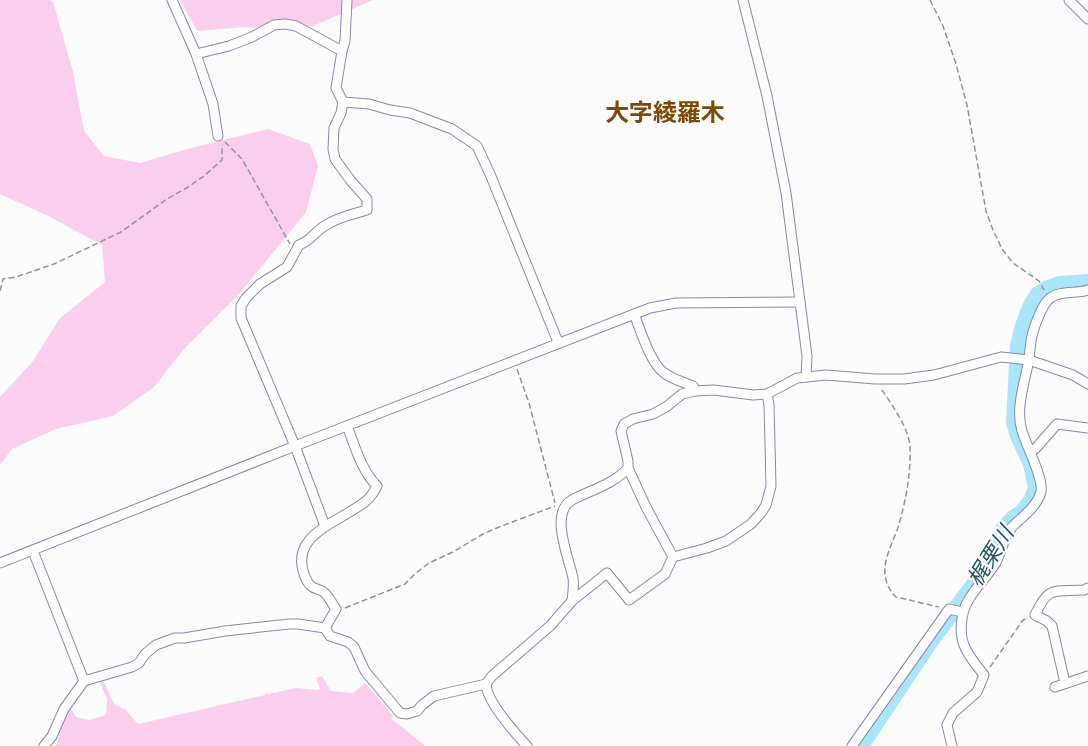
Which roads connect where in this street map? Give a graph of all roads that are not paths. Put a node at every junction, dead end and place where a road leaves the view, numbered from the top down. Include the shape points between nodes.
1 (172, 0) edge
2 (347, 0) edge
3 (743, 0) edge
4 (1069, 0) edge
5 (1088, 20) edge
6 (342, 51) junction
7 (196, 54) junction
8 (343, 102) junction
9 (218, 135) road end
10 (1088, 290) edge
11 (800, 302) junction
12 (634, 314) junction
13 (558, 342) junction
14 (1027, 360) junction
15 (806, 377) junction
16 (1088, 384) edge
17 (695, 391) junction
18 (766, 394) junction
19 (347, 426) junction
20 (1088, 428) edge
21 (295, 446) junction
22 (1031, 450) junction
23 (628, 468) junction
24 (325, 526) junction
25 (33, 551) junction
26 (673, 557) junction
27 (0, 563) edge
28 (1088, 588) edge
29 (572, 601) junction
30 (963, 612) junction
31 (325, 628) junction
32 (1088, 675) edge
33 (84, 681) junction
34 (486, 684) junction
35 (1065, 684) junction
36 (1055, 687) dead end
37 (44, 746) edge
38 (527, 746) edge
39 (852, 746) edge
40 (952, 746) edge

1 - 7 street
2 - 6 street
3 - 11 street via 786,193
4 - 5 street
6 - 7 street via 285,24
6 - 8 street via 336,88
7 - 9 street via 213,104
8 - 13 street via 410,112 452,129 477,146
8 - 21 street via 334,128 335,159 367,199 367,210 315,231 308,242 299,244 287,267 260,284 241,306 241,318
10 - 14 street via 1049,298 1031,337
11 - 12 street via 676,303
11 - 15 street
12 - 13 street
12 - 17 street via 661,371 693,386
13 - 19 street
14 - 15 street via 1001,357 904,379
14 - 16 street
14 - 22 street via 1020,420
15 - 18 street
17 - 18 street
17 - 23 street via 682,394 653,414 624,424 621,431
18 - 26 street via 771,486 766,505 751,524 726,541
19 - 21 street
19 - 24 street via 364,469 377,486 366,502
20 - 22 street via 1057,424
21 - 24 street
21 - 25 street
22 - 30 street via 1040,495 1007,534 996,563 968,599
23 - 26 street
23 - 29 street via 621,476 569,502 563,510 562,534 573,579
24 - 31 street via 306,543 302,565 307,582 323,592 336,609
25 - 27 street
25 - 33 street
26 - 29 street via 664,574 629,600 608,573
28 - 35 street via 1053,591 1043,598 1035,615 1052,626
29 - 34 street
30 - 39 street via 949,609
30 - 40 street via 963,645 984,675 977,692 953,713 947,725
31 - 33 street via 289,624 175,638 156,645 132,667
31 - 34 street via 330,636 354,648 365,671 400,713 417,711 434,696
32 - 35 street
33 - 37 street
34 - 38 street via 491,699
35 - 36 street

